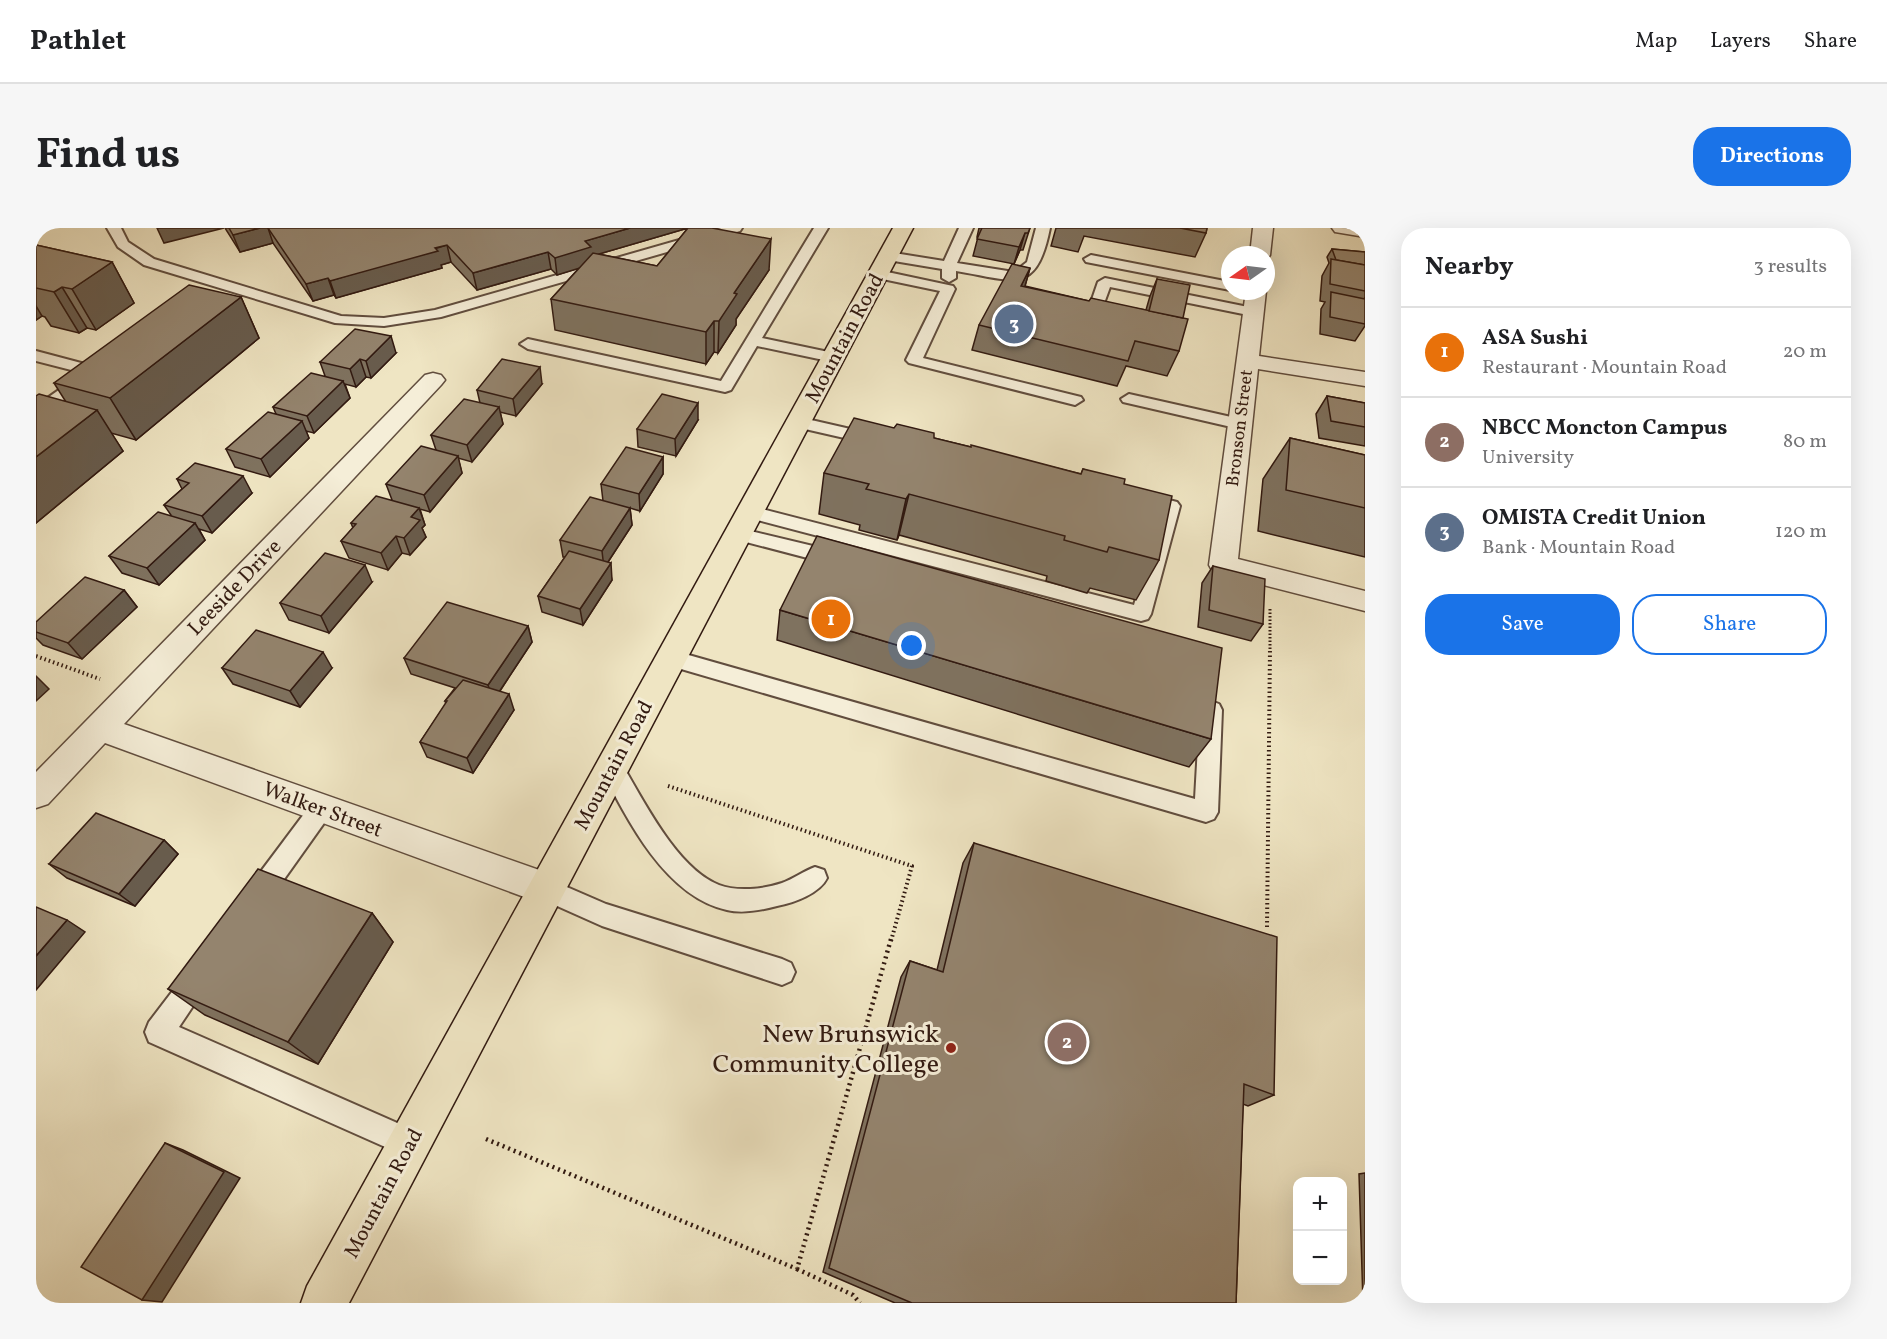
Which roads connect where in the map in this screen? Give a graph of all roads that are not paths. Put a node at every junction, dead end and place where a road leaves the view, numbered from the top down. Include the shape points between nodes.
1 (114, 228) edge
2 (735, 228) edge
3 (821, 228) edge
4 (966, 228) edge
5 (1043, 228) edge
6 (1263, 228) edge
7 (1342, 228) edge
8 (1365, 231) edge
9 (1261, 246) edge
10 (890, 253) edge
11 (1091, 259) dead end
12 (949, 266) junction
13 (1221, 284) edge
14 (948, 289) junction
15 (1254, 302) edge
16 (1094, 314) edge
17 (753, 341) junction
18 (528, 344) dead end
19 (36, 356) edge
20 (833, 357) junction
21 (1248, 361) junction
22 (1365, 379) edge
23 (433, 380) dead end
24 (1129, 399) dead end
25 (1075, 400) dead end
26 (36, 414) edge
27 (798, 422) junction
28 (1240, 424) junction
29 (891, 443) edge
30 (1124, 495) edge
31 (744, 523) junction
32 (856, 564) edge
33 (1365, 602) edge
34 (671, 658) junction
35 (1213, 688) edge
36 (99, 728) junction
37 (612, 768) junction
38 (36, 794) edge
39 (321, 809) junction
40 (815, 878) dead end
41 (546, 890) junction
42 (244, 916) edge
43 (216, 954) edge
44 (782, 972) dead end
45 (410, 1143) junction
46 (324, 1303) edge

1 - 2 lane via 123,244 149,262 339,320 384,322 436,314
3 - 17 lane
4 - 12 lane
5 - 12 lane via 1035,263 1026,273 1000,274
6 - 9 street
7 - 8 street
10 - 12 lane
10 - 14 lane
10 - 20 main road, Mountain Road
11 - 13 lane
12 - 14 lane
14 - 25 lane via 914,360
15 - 16 lane via 1105,282
15 - 21 street, Bronson Street
17 - 18 lane via 725,387
17 - 20 lane
19 - 26 lane via 99,367
20 - 27 main road, Mountain Road
21 - 22 street
21 - 28 street, Bronson Street
23 - 36 street, Leeside Drive
24 - 28 lane
27 - 29 lane
27 - 31 main road, Mountain Road
28 - 33 street, Bronson Street via 1223,565
30 - 31 lane via 1171,506 1141,614
31 - 32 lane
31 - 34 main road, Mountain Road
34 - 35 lane via 1206,812
34 - 37 main road, Mountain Road
36 - 38 street, Leeside Drive
36 - 39 street, Walker Street
37 - 40 lane via 675,867 699,888 726,899 755,899 784,893
37 - 41 main road, Mountain Road
39 - 41 street, Walker Street
39 - 42 lane
41 - 44 lane via 602,914
41 - 45 main road, Mountain Road
43 - 45 lane via 159,1032
45 - 46 main road, Mountain Road

